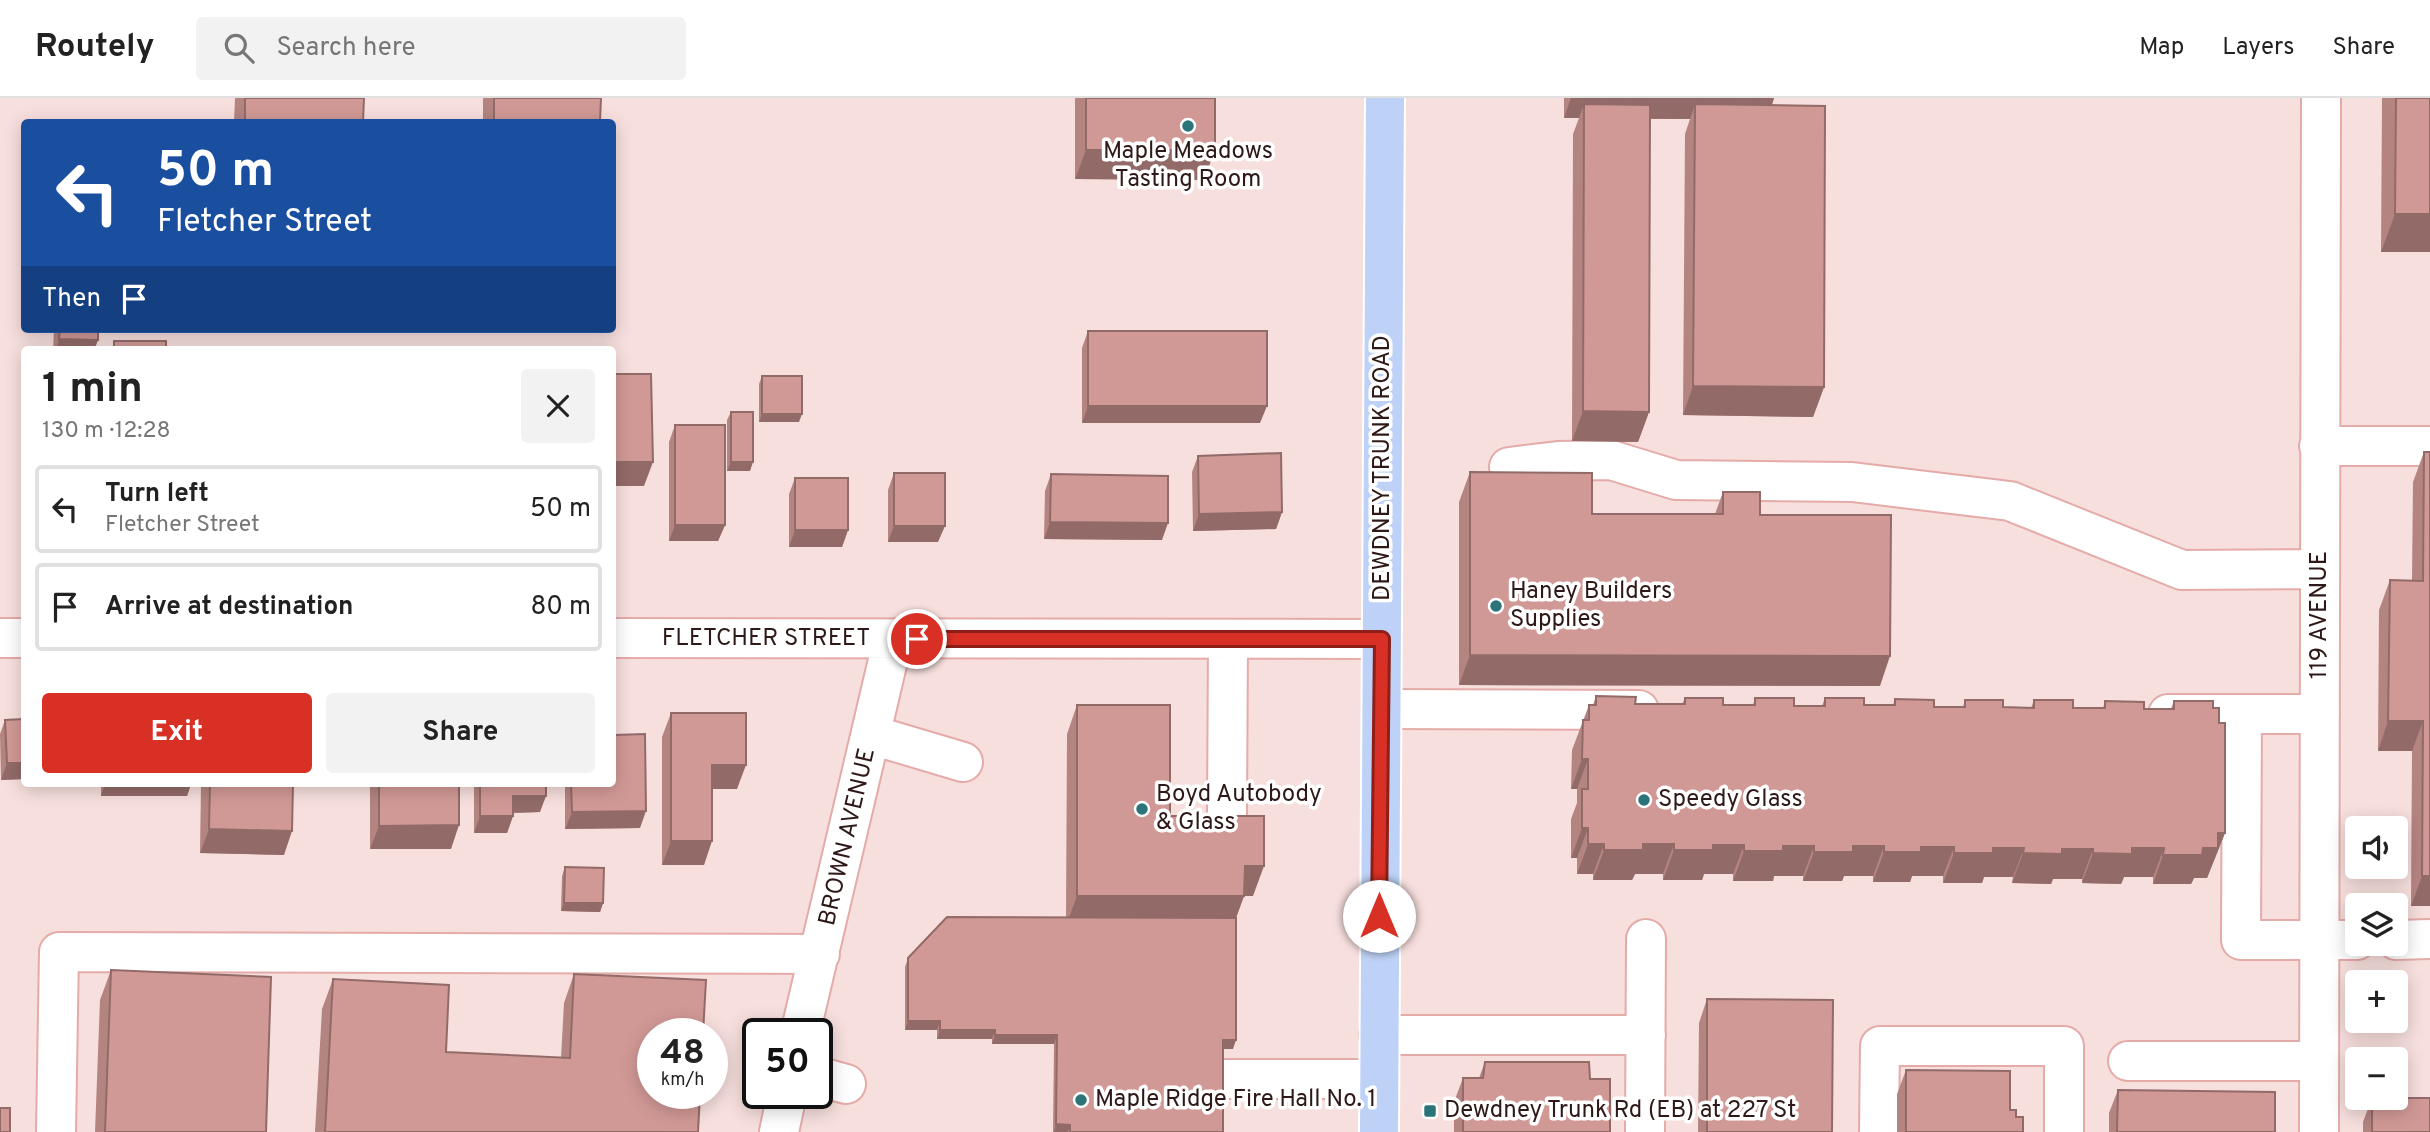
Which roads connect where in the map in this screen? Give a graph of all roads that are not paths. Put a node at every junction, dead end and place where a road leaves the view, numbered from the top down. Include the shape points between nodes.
1 (1385, 98) edge
2 (2321, 98) edge
3 (2319, 446) junction
4 (2430, 446) edge
5 (1509, 467) dead end
6 (2320, 569) junction
7 (0, 638) edge
8 (21, 638) edge
9 (616, 638) edge
10 (892, 639) junction
11 (1228, 639) junction
12 (1382, 639) junction
13 (1382, 709) junction
14 (1676, 710) edge
15 (2132, 713) edge
16 (2242, 714) junction
17 (2320, 714) junction
18 (872, 735) junction
19 (963, 762) dead end
20 (1227, 813) edge
21 (1646, 939) dead end
22 (2430, 939) edge
23 (2318, 940) junction
24 (2345, 940) edge
25 (2408, 940) edge
26 (820, 954) junction
27 (804, 1018) edge
28 (1379, 1035) junction
29 (1646, 1035) junction
30 (2128, 1062) dead end
31 (2318, 1062) junction
32 (1220, 1079) edge
33 (1379, 1079) junction
34 (783, 1109) edge
35 (56, 1132) edge
36 (779, 1132) edge
37 (1379, 1132) edge
38 (1645, 1132) edge
39 (1879, 1132) edge
40 (2064, 1132) edge
41 (2319, 1132) edge

1 - 12 main road, DEWDNEY TRUNK ROAD
2 - 3 street, 119 AVENUE
3 - 4 street
3 - 6 street, 119 AVENUE
5 - 6 street via 1611,460 1676,480 1852,482 2010,500 2182,570
6 - 17 street, 119 AVENUE
7 - 8 street
9 - 10 street, FLETCHER STREET
10 - 11 street, FLETCHER STREET
10 - 18 street, BROWN AVENUE
11 - 12 street, FLETCHER STREET
11 - 20 street
12 - 13 main road, DEWDNEY TRUNK ROAD
13 - 14 street
13 - 28 main road, DEWDNEY TRUNK ROAD
15 - 16 street
16 - 17 street
16 - 23 street via 2241,940
17 - 23 street, 119 AVENUE
18 - 19 street
18 - 26 street, BROWN AVENUE
21 - 29 street
22 - 25 street
23 - 24 street
23 - 31 street, 119 AVENUE
26 - 27 street, BROWN AVENUE
26 - 35 street via 59,953
28 - 29 street
28 - 33 main road, DEWDNEY TRUNK ROAD
29 - 38 street
30 - 31 street
31 - 41 street, 119 AVENUE
32 - 33 street
33 - 37 main road, DEWDNEY TRUNK ROAD
34 - 36 street
39 - 40 street via 1880,1046 2064,1046

